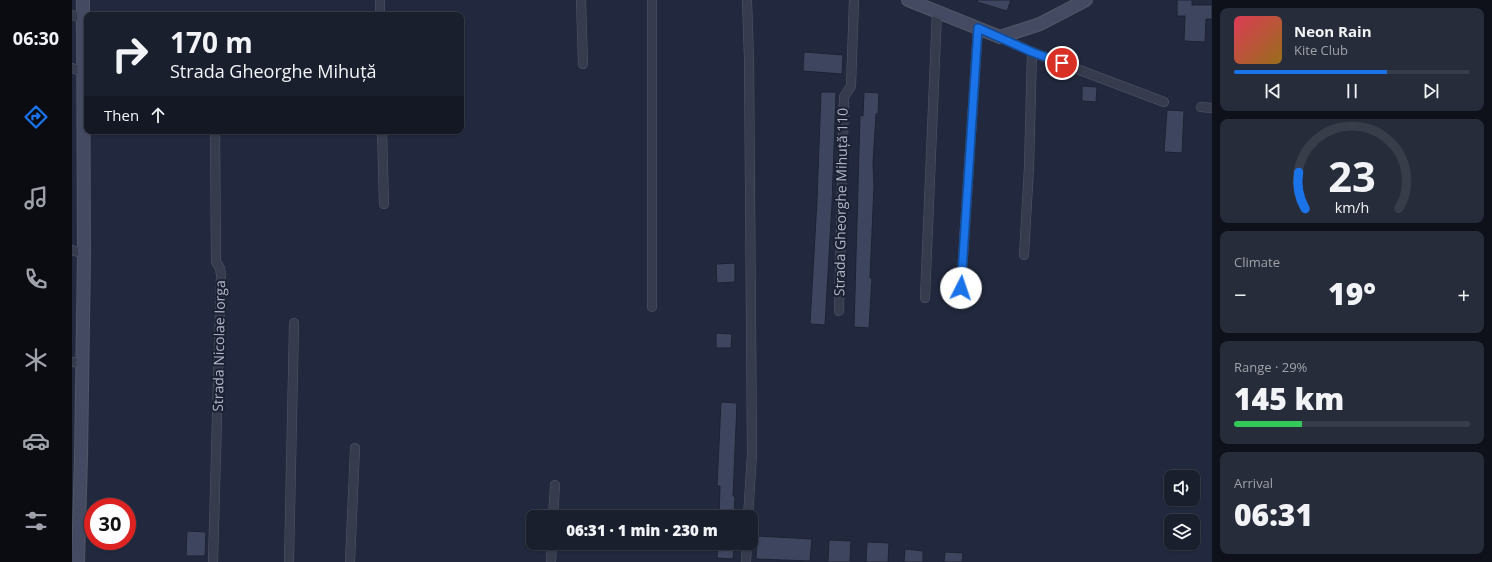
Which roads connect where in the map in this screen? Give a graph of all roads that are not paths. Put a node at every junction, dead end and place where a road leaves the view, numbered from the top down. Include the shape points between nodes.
1 (83, 0) edge
2 (380, 0) edge
3 (581, 0) edge
4 (652, 0) edge
5 (746, 0) edge
6 (854, 0) edge
7 (908, 0) edge
8 (1086, 0) edge
9 (937, 11) junction
10 (380, 12) edge
11 (78, 17) edge
12 (978, 28) junction
13 (1000, 37) junction
14 (1032, 52) junction
15 (583, 64) dead end
16 (78, 70) edge
17 (1164, 102) dead end
18 (1201, 107) dead end
19 (1212, 108) edge
20 (215, 134) edge
21 (382, 134) edge
22 (384, 204) dead end
23 (72, 250) edge
24 (84, 254) junction
25 (1024, 255) dead end
26 (961, 288) dead end
27 (925, 298) dead end
28 (652, 307) dead end
29 (839, 311) dead end
30 (294, 323) dead end
31 (77, 362) edge
32 (355, 448) dead end
33 (77, 456) edge
34 (555, 484) dead end
35 (553, 510) edge
36 (748, 510) edge
37 (75, 540) edge
38 (552, 550) edge
39 (747, 550) edge
40 (78, 562) edge
41 (213, 562) edge
42 (289, 562) edge
43 (350, 562) edge
44 (551, 562) edge
45 (746, 562) edge
46 (754, 562) edge

1 - 11 street
2 - 10 street
3 - 15 street
4 - 28 street
5 - 36 street via 749,67 752,446
6 - 29 street, Strada Gheorghe Mihuță 110 via 851,86 844,97
7 - 9 street
8 - 13 street via 1040,24
9 - 12 street
9 - 27 street
11 - 16 street
12 - 13 street
12 - 26 street
13 - 14 street
14 - 17 street
14 - 25 street
16 - 24 street
18 - 19 street
20 - 41 street, Strada Nicolae Iorga via 216,262 221,276
21 - 22 street
23 - 24 street
24 - 31 street
30 - 42 street
31 - 33 street
32 - 43 street
33 - 37 street
34 - 35 street
37 - 40 street
38 - 44 street
39 - 45 street
45 - 46 street

